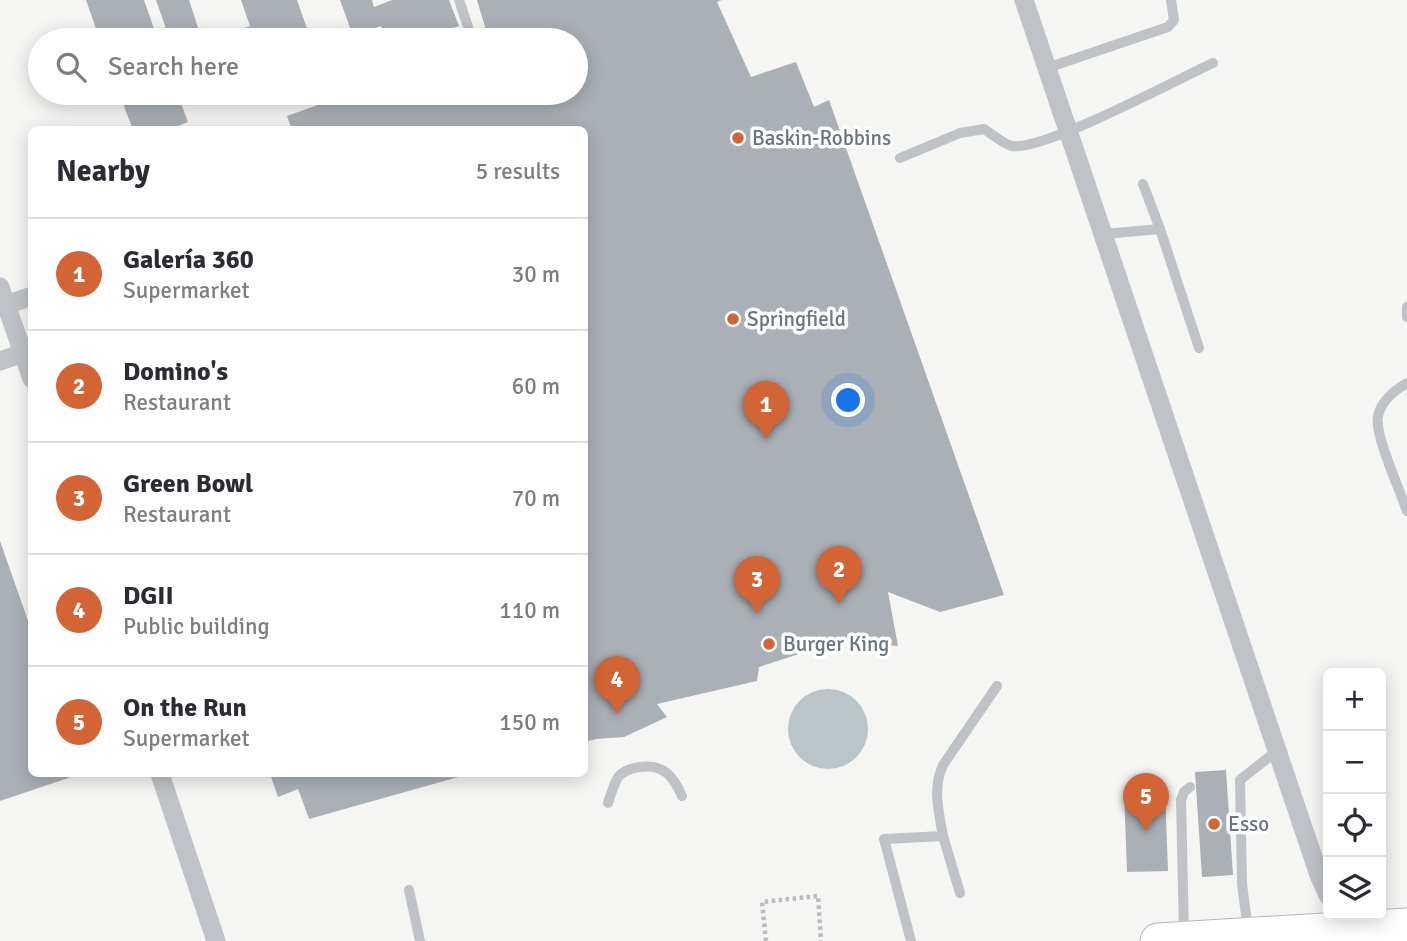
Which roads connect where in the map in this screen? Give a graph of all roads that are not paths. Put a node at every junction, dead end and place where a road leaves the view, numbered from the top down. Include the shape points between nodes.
1 (459, 0) edge
2 (1024, 0) edge
3 (1171, 0) edge
4 (468, 27) dead end
5 (1213, 63) dead end
6 (1047, 68) junction
7 (1069, 131) junction
8 (900, 158) dead end
9 (1143, 184) dead end
10 (1160, 229) junction
11 (1104, 234) junction
12 (3, 296) edge
13 (28, 296) edge
14 (1407, 307) edge
15 (1407, 317) edge
16 (1199, 348) dead end
17 (23, 353) junction
18 (0, 361) edge
19 (28, 367) edge
20 (1407, 383) edge
21 (1407, 511) edge
22 (997, 686) dead end
23 (1278, 750) junction
24 (161, 777) edge
25 (1190, 787) dead end
26 (682, 796) dead end
27 (608, 803) dead end
28 (943, 836) junction
29 (1323, 884) edge
30 (410, 891) dead end
31 (960, 893) dead end
32 (1341, 922) edge
33 (1407, 926) edge
34 (1249, 936) junction
35 (1171, 940) edge
36 (216, 941) edge
37 (420, 941) edge
38 (911, 941) edge

1 - 4 lane
2 - 6 street
3 - 6 lane via 1174,20 1168,27
5 - 7 lane
6 - 7 street
7 - 8 lane via 1010,146 984,129
7 - 11 street
9 - 10 lane
10 - 11 lane
10 - 16 lane
11 - 23 street
12 - 13 street
12 - 17 street
14 - 15 lane
17 - 18 street
17 - 19 street
20 - 21 lane via 1386,400 1378,416 1381,440
22 - 28 lane via 937,778
23 - 29 street
23 - 34 lane via 1240,780 1242,884
24 - 36 street
25 - 35 lane via 1181,800
26 - 27 lane via 675,780 652,765 629,769 618,778
28 - 31 lane
28 - 38 lane via 884,839
30 - 37 lane
32 - 33 highway
32 - 34 highway
34 - 35 highway

